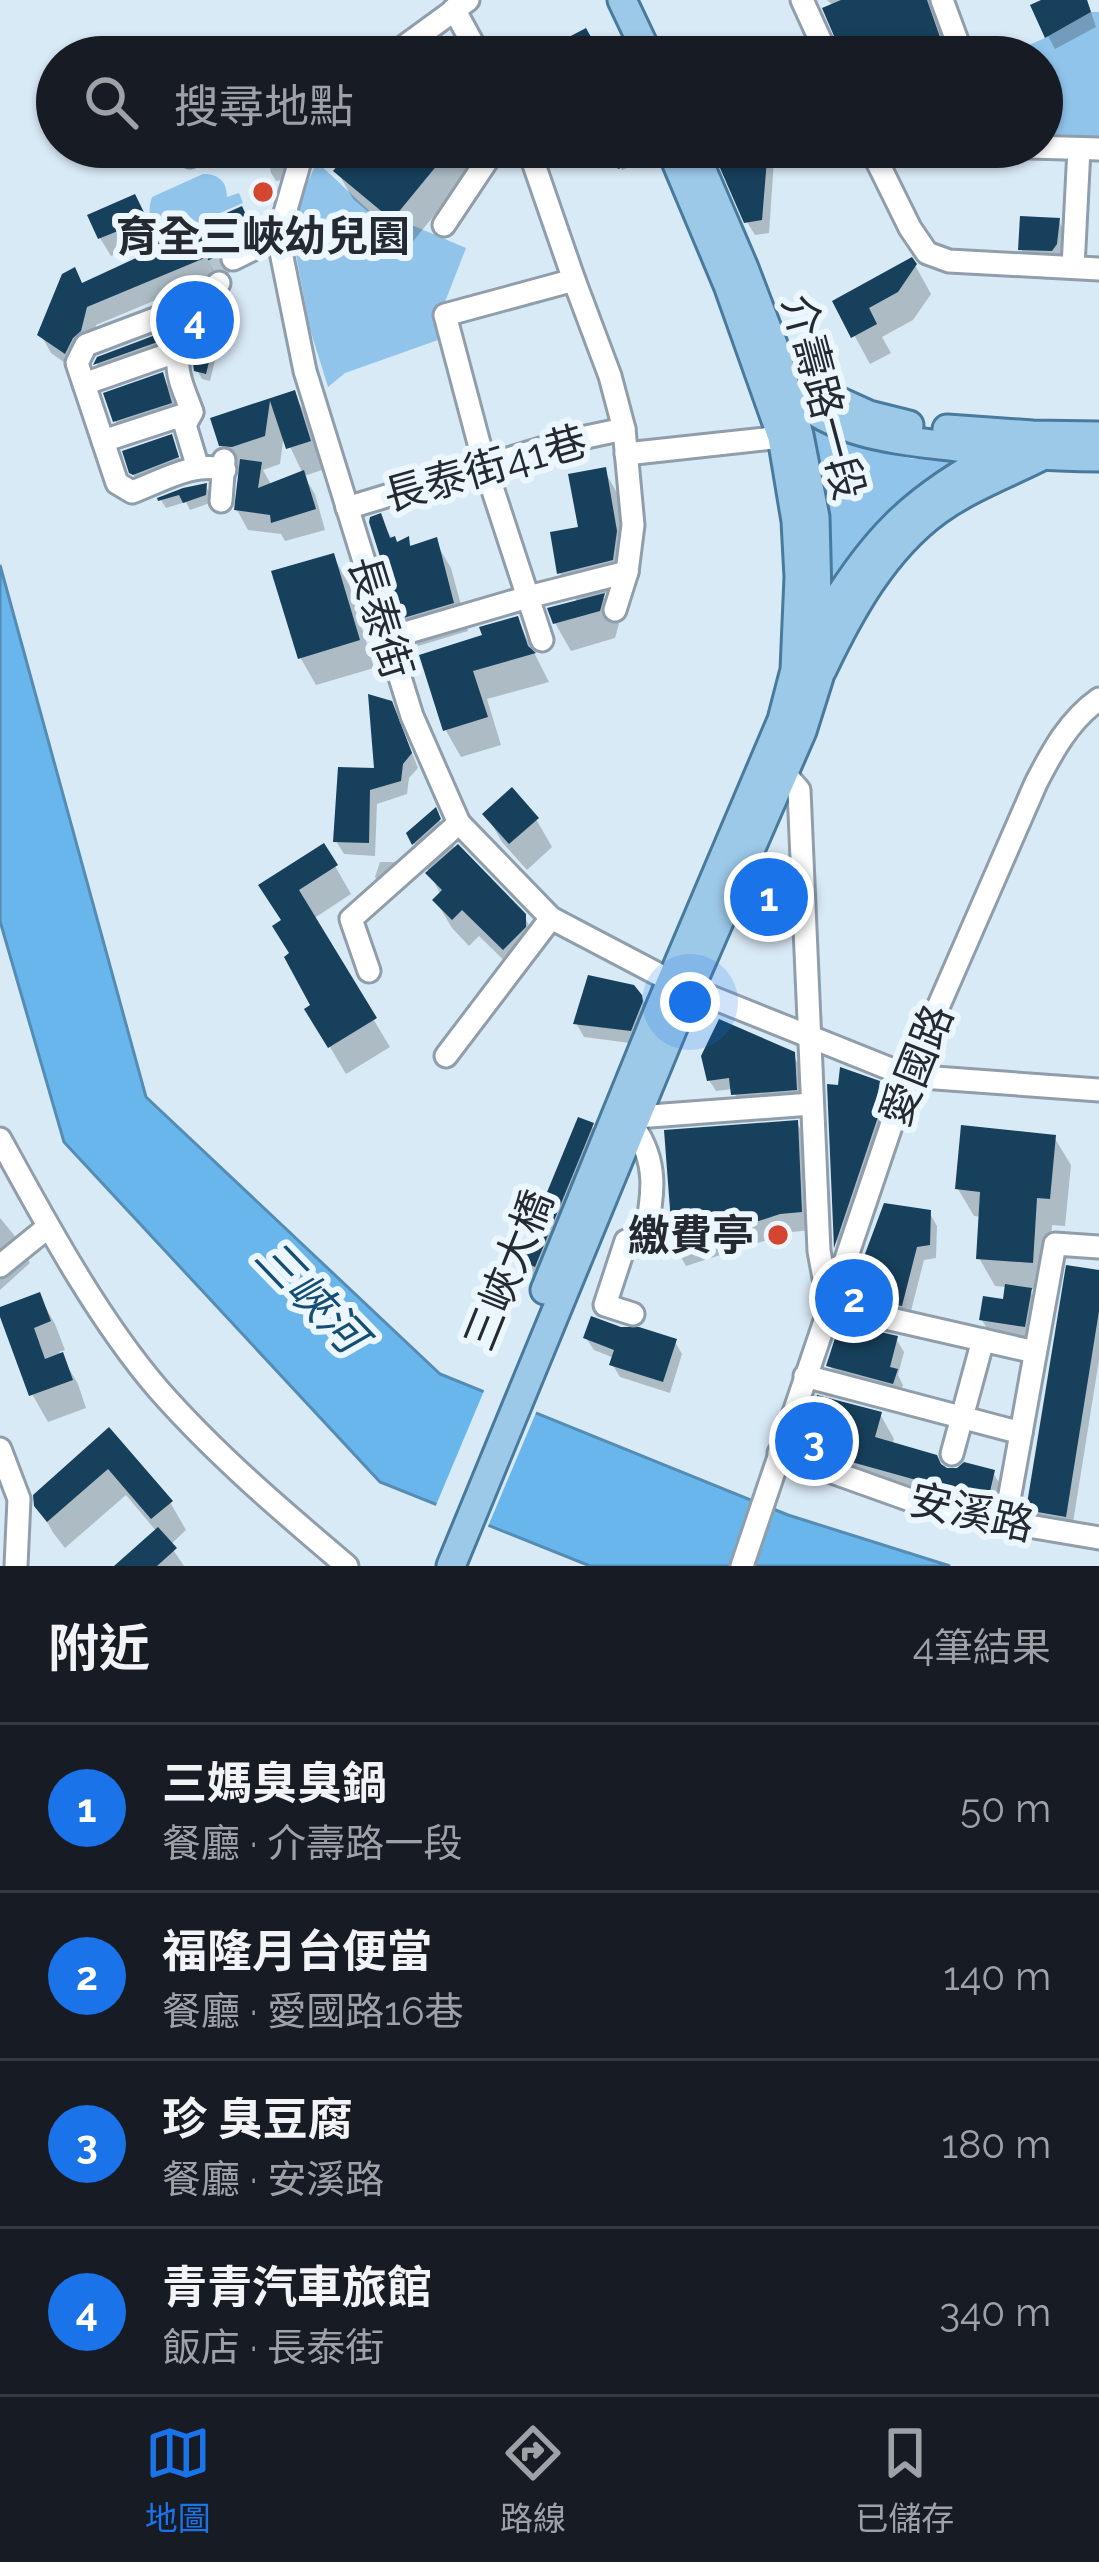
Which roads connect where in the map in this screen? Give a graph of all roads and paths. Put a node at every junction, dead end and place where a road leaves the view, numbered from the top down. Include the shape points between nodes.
1 (603, 0) edge
2 (622, 0) edge
3 (802, 0) edge
4 (942, 0) edge
5 (461, 5) edge
6 (419, 36) edge
7 (472, 36) edge
8 (619, 36) edge
9 (639, 36) edge
10 (818, 36) edge
11 (955, 36) edge
12 (1089, 149) edge
13 (298, 168) edge
14 (482, 168) edge
15 (536, 168) edge
16 (679, 168) edge
17 (700, 168) edge
18 (880, 168) edge
19 (443, 225) dead end
20 (278, 237) junction
21 (1073, 267) junction
22 (1099, 269) edge
23 (223, 276) junction
24 (574, 280) junction
25 (762, 348) junction
26 (181, 350) junction
27 (84, 384) junction
28 (788, 391) junction
29 (192, 412) junction
30 (624, 428) junction
31 (1099, 436) edge
32 (782, 437) junction
33 (103, 441) junction
34 (1036, 447) junction
35 (1000, 453) junction
36 (626, 454) junction
37 (1099, 457) edge
38 (485, 466) junction
39 (198, 468) junction
40 (221, 501) dead end
41 (347, 508) junction
42 (627, 572) junction
43 (528, 597) junction
44 (615, 610) dead end
45 (819, 629) junction
46 (388, 638) junction
47 (542, 640) dead end
48 (807, 674) junction
49 (1099, 699) edge
50 (784, 773) junction
51 (459, 823) junction
52 (551, 918) junction
53 (369, 970) dead end
54 (675, 997) junction
55 (818, 1036) junction
56 (446, 1056) dead end
57 (908, 1076) junction
58 (1099, 1090) edge
59 (811, 1104) junction
60 (635, 1122) junction
61 (0, 1139) edge
62 (48, 1227) junction
63 (1099, 1247) edge
64 (0, 1266) edge
65 (830, 1305) junction
66 (547, 1308) junction
67 (633, 1314) dead end
68 (983, 1340) junction
69 (1035, 1352) junction
70 (805, 1376) junction
71 (962, 1418) junction
72 (1021, 1433) junction
73 (0, 1448) edge
74 (778, 1453) junction
75 (952, 1454) dead end
76 (19, 1498) junction
77 (0, 1516) edge
78 (1005, 1522) junction
79 (1099, 1538) edge
80 (16, 1566) edge
81 (347, 1566) edge
82 (432, 1566) edge
83 (451, 1566) edge
84 (742, 1566) edge

1 - 8 main road
2 - 9 main road
3 - 10 street
4 - 11 street
5 - 6 street
5 - 7 street
12 - 21 street
13 - 20 street, 長泰街
14 - 19 street
15 - 24 street
16 - 25 main road, 介壽路一段
17 - 25 main road, 介壽路一段
18 - 21 street via 927,254
20 - 23 street
20 - 41 street, 長泰街 via 305,370
21 - 22 street
23 - 26 street via 187,322
23 - 27 street via 86,346 77,363
24 - 30 street
24 - 38 street via 445,316
25 - 28 main road
25 - 32 main road, 介壽路一段
25 - 34 main road via 869,415
26 - 27 street
26 - 29 street via 177,365
27 - 33 street
28 - 35 main road via 862,434
28 - 45 main road, 介壽路一段 via 815,518
29 - 33 street
29 - 39 street via 185,424
30 - 36 street
30 - 38 street, 長泰街41巷
31 - 34 main road
32 - 36 street
32 - 48 main road, 介壽路一段
33 - 39 street via 117,483 132,492
34 - 35 main road
34 - 37 main road
34 - 48 main road via 901,543
35 - 45 main road via 915,505 883,536
36 - 42 street via 633,525
38 - 41 street, 長泰街41巷
38 - 43 street
39 - 40 street via 225,464
41 - 46 street, 長泰街
42 - 43 street
42 - 44 street
43 - 46 street
43 - 47 street
45 - 48 main road
46 - 51 street, 長泰街
48 - 50 main road, 介壽路一段 via 802,731
48 - 54 main road, 介壽路一段
49 - 57 street, 愛國路 via 1055,746 949,966
50 - 54 main road, 介壽路一段
50 - 55 street via 800,790 805,824
51 - 52 street, 長泰街
51 - 53 street via 351,919
52 - 54 street, 長泰街
52 - 56 street
54 - 55 street, 長泰街
54 - 60 main road, 三峽大橋
54 - 66 main road, 三峽大橋
55 - 57 street, 長泰街 via 855,1045
55 - 59 street
57 - 58 street, 長泰街
57 - 65 street, 愛國路
59 - 60 street
59 - 65 street via 814,1219
60 - 66 main road, 三峽大橋
60 - 67 street via 649,1148 652,1200 645,1237 626,1241 605,1304
61 - 62 street
62 - 64 street
62 - 81 street via 158,1388 266,1498
63 - 69 street via 1055,1244
65 - 68 street
65 - 70 street, 愛國路
66 - 82 main road, 三峽大橋
66 - 83 main road, 三峽大橋
68 - 69 street
68 - 71 street
69 - 72 street
70 - 71 street
70 - 74 street, 愛國路
71 - 72 street
71 - 75 street
72 - 78 street
73 - 76 street
74 - 78 street, 安溪路 via 919,1503
74 - 84 street, 愛國路
76 - 77 street
76 - 80 street
78 - 79 street, 安溪路

